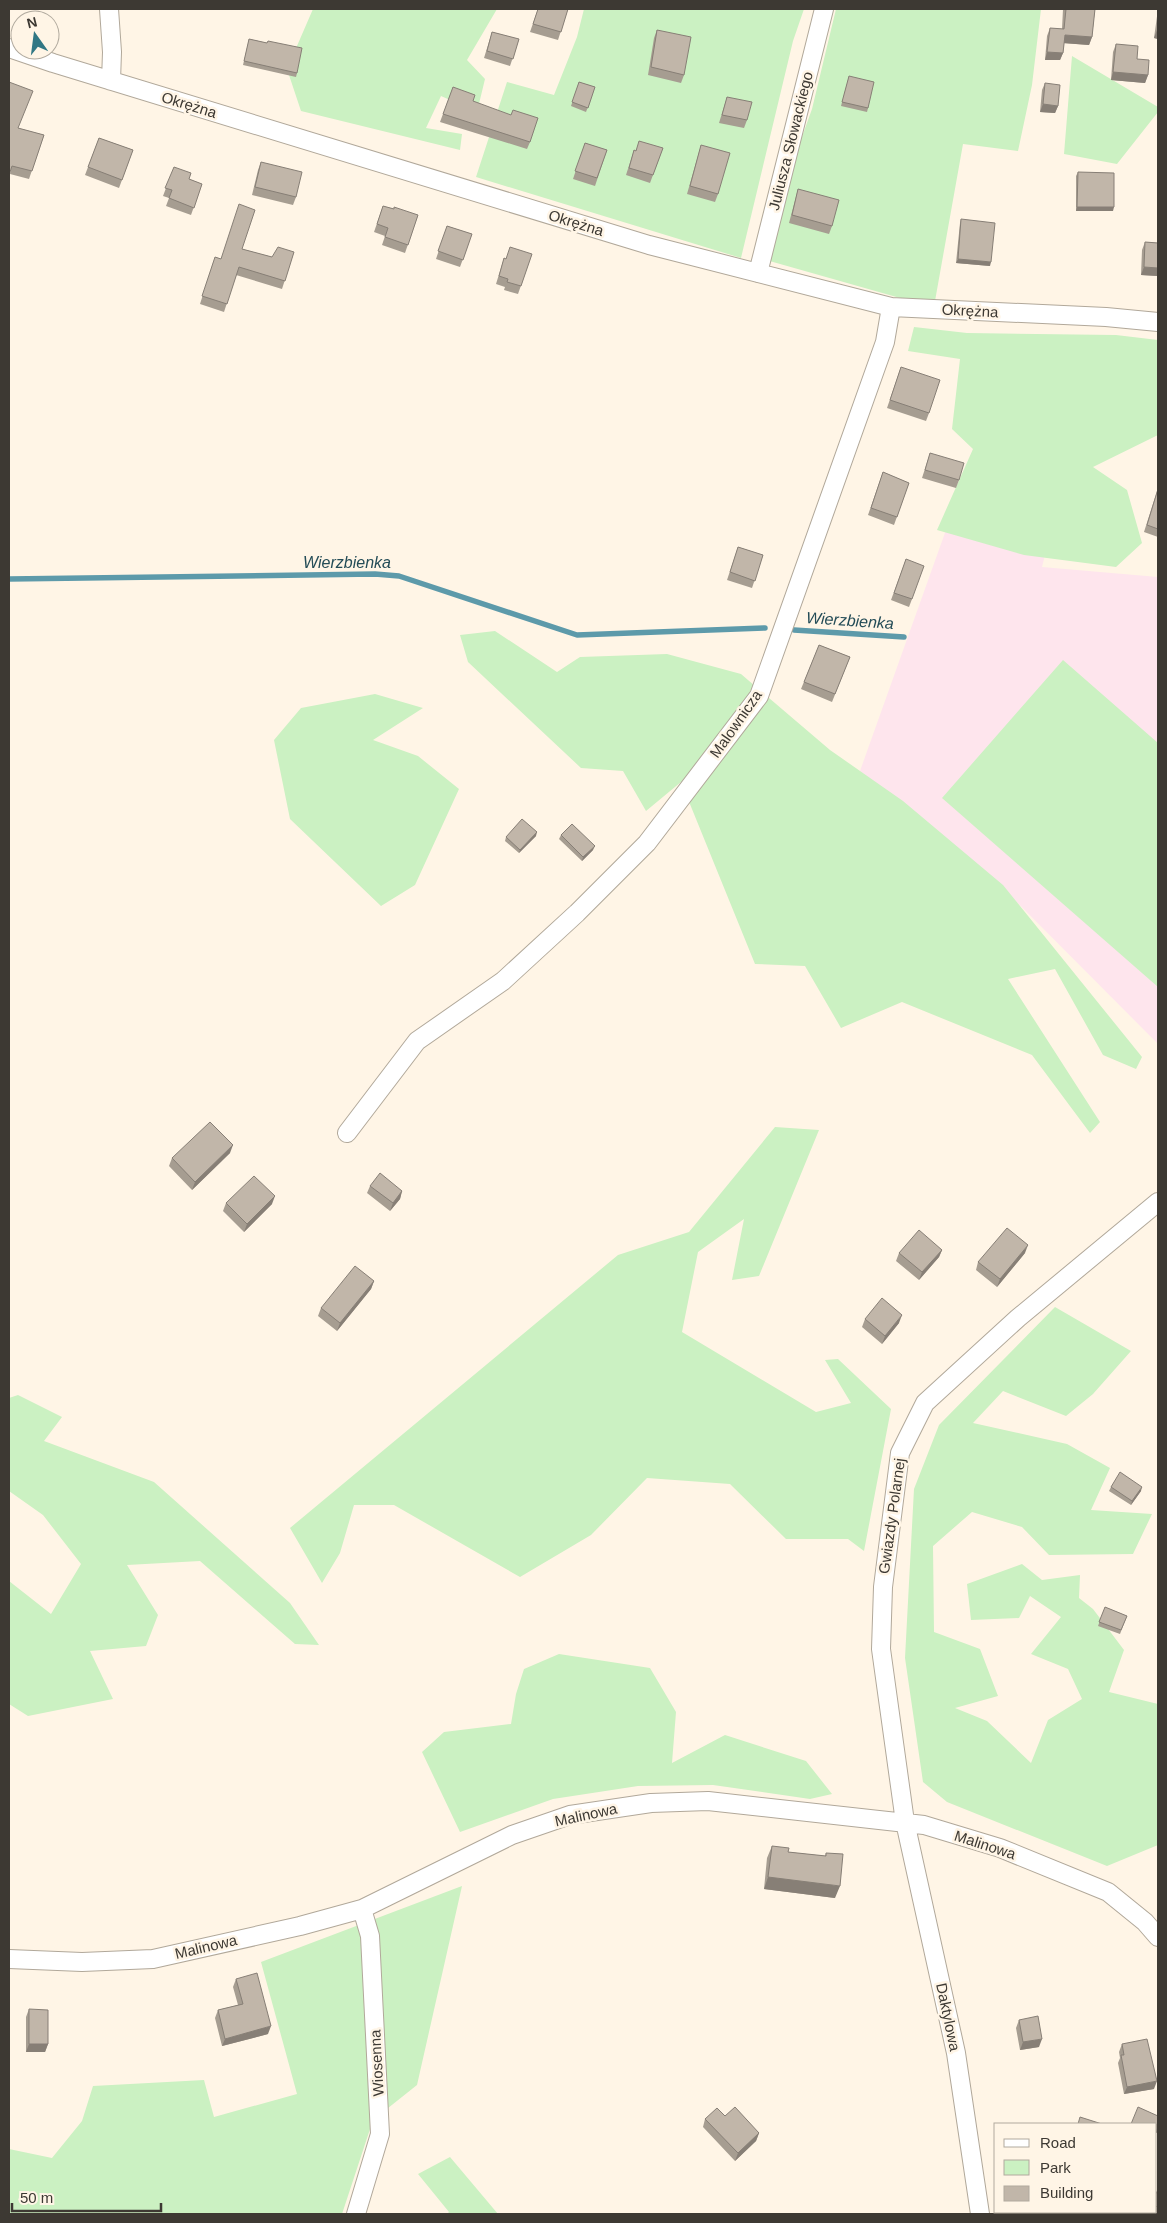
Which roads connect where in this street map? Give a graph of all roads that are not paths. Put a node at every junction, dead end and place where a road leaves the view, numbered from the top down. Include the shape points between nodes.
1 (109, 9) edge
2 (824, 9) edge
3 (9, 48) edge
4 (111, 81) junction
5 (758, 273) junction
6 (891, 307) junction
7 (1158, 322) edge
8 (347, 1133) dead end
9 (1158, 1202) edge
10 (905, 1822) junction
11 (362, 1909) junction
12 (1158, 1936) edge
13 (9, 1958) edge
14 (356, 2214) edge
15 (980, 2214) edge

1 - 4 street
2 - 5 street, Juliusza Słowackiego
3 - 4 street, Okrężna
4 - 5 street, Okrężna via 649,245
5 - 6 street, Okrężna
6 - 7 street, Okrężna
6 - 8 street, Malownicza via 885,342 759,696 647,843 503,982 412,1047
9 - 10 street, Gwiazdy Polarnej via 1018,1318 925,1403 900,1453 883,1587 881,1649
10 - 11 street, Malinowa via 708,1801 608,1808 570,1815 512,1834
10 - 12 street, Malinowa via 1000,1848 1108,1892
10 - 15 street, Daktylowa via 956,2053
11 - 13 street, Malinowa via 153,1959 82,1962
11 - 14 street, Wiosenna via 370,1936 380,2134

